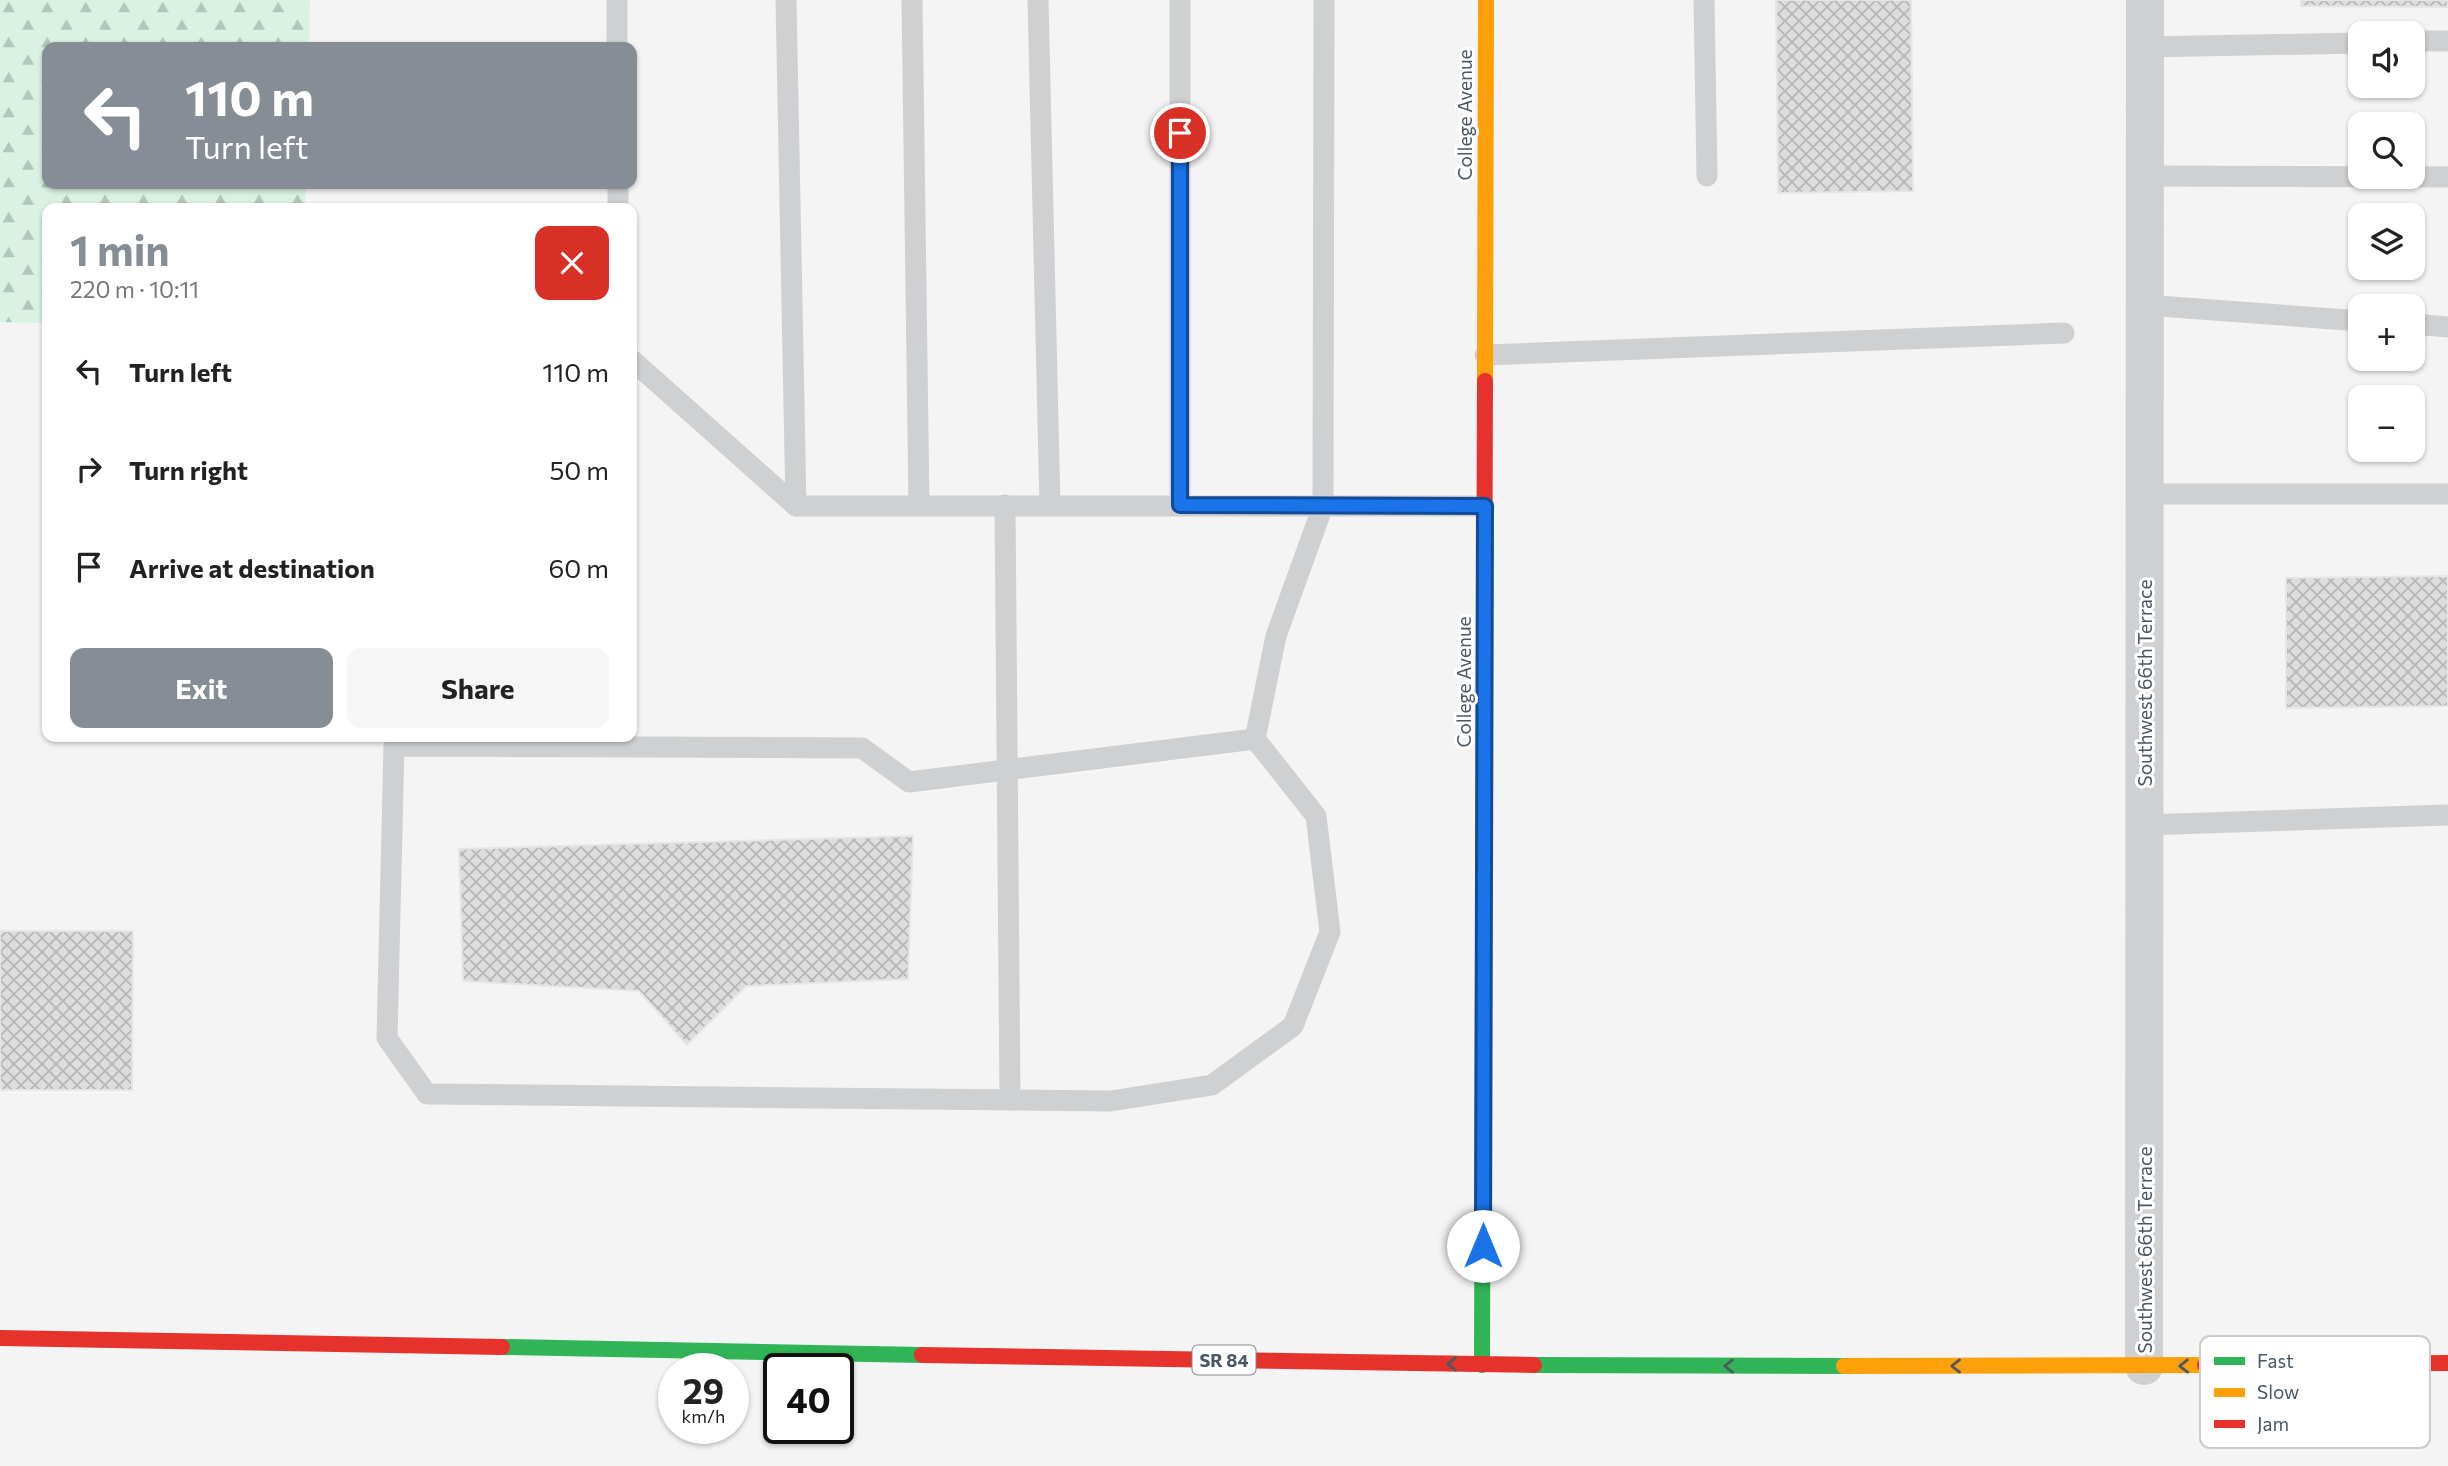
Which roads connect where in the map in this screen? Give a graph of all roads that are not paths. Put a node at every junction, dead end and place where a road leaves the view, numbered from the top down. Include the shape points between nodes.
1 (617, 0) edge
2 (786, 0) edge
3 (912, 0) edge
4 (1038, 0) edge
5 (1180, 0) edge
6 (1324, 0) edge
7 (1486, 0) edge
8 (1704, 0) edge
9 (2145, 0) edge
10 (2425, 41) edge
11 (2448, 41) edge
12 (617, 42) edge
13 (2348, 43) edge
14 (2145, 47) junction
15 (1707, 176) dead end
16 (2145, 176) junction
17 (2448, 177) edge
18 (2146, 305) junction
19 (2348, 319) edge
20 (2425, 325) edge
21 (2448, 327) edge
22 (2064, 333) dead end
23 (1485, 355) junction
24 (637, 364) edge
25 (2145, 494) junction
26 (2448, 494) edge
27 (1005, 505) junction
28 (1180, 505) junction
29 (796, 506) junction
30 (919, 506) junction
31 (1050, 506) junction
32 (1323, 506) junction
33 (1485, 506) junction
34 (1255, 739) junction
35 (1006, 770) junction
36 (2448, 815) edge
37 (2143, 825) junction
38 (1010, 1100) junction
39 (0, 1338) edge
40 (2430, 1363) edge
41 (2448, 1363) edge
42 (1482, 1365) junction
43 (2200, 1365) edge
44 (2144, 1366) junction

1 - 12 lane
2 - 29 lane
3 - 30 lane
4 - 31 lane
5 - 28 lane
6 - 32 lane
7 - 23 main road, College Avenue
8 - 15 lane
9 - 14 street, Southwest 66th Terrace
10 - 11 lane
13 - 14 lane
14 - 16 street, Southwest 66th Terrace
16 - 17 lane
16 - 18 street, Southwest 66th Terrace
18 - 19 lane
18 - 25 street, Southwest 66th Terrace
20 - 21 lane
22 - 23 lane
23 - 33 main road, College Avenue
24 - 29 lane
25 - 26 lane
25 - 37 street, Southwest 66th Terrace
27 - 30 lane
27 - 31 lane
27 - 35 lane
28 - 31 lane
28 - 32 lane
29 - 30 lane
32 - 33 lane
32 - 34 lane via 1276,636
33 - 42 main road, College Avenue
34 - 35 lane
34 - 38 lane via 1316,816 1330,932 1293,1026 1212,1085 1111,1101
35 - 38 lane
35 - 38 lane via 909,782 862,748 394,746 387,1038 427,1094
36 - 37 lane
37 - 44 street, Southwest 66th Terrace
42 -> 39 main road, SR 84
41 -> 40 main road, SR 84
44 -> 42 main road, SR 84
43 -> 44 main road, SR 84

